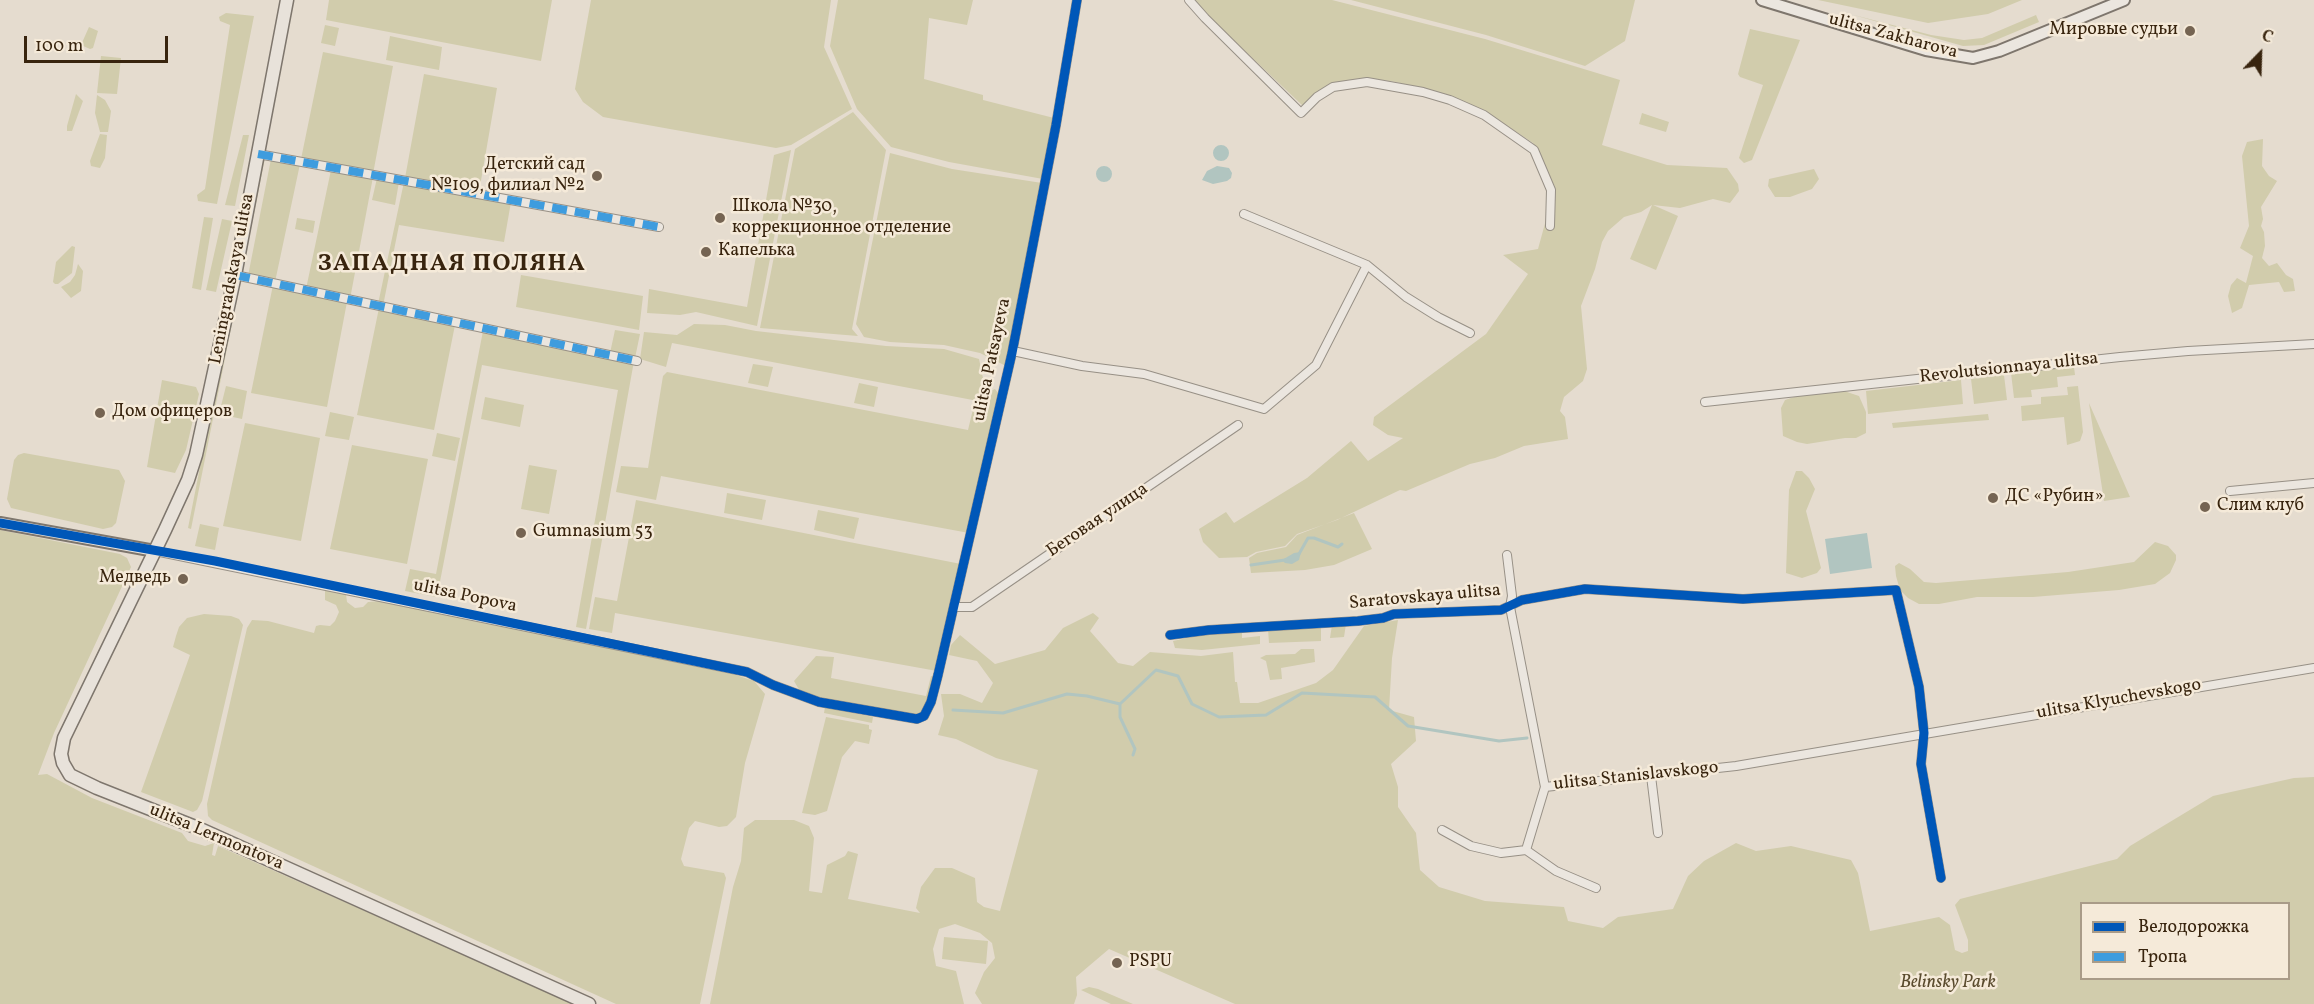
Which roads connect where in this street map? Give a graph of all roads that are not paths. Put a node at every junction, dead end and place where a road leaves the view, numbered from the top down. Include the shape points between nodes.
1 (287, 0) edge
2 (1077, 0) edge
3 (1190, 0) edge
4 (1761, 0) edge
5 (2124, 0) edge
6 (258, 154) junction
7 (1244, 214) dead end
8 (1550, 226) dead end
9 (659, 227) dead end
10 (1367, 265) junction
11 (235, 275) junction
12 (1470, 333) dead end
13 (2314, 344) edge
14 (1013, 351) junction
15 (637, 361) dead end
16 (1705, 402) dead end
17 (1238, 425) dead end
18 (2314, 483) edge
19 (2230, 491) dead end
20 (0, 523) edge
21 (155, 551) junction
22 (1507, 555) dead end
23 (955, 607) junction
24 (1510, 607) junction
25 (1170, 635) dead end
26 (2314, 668) edge
27 (917, 719) joint
28 (1924, 733) junction
29 (1651, 776) junction
30 (1545, 787) junction
31 (1442, 830) dead end
32 (1658, 833) dead end
33 (1526, 850) junction
34 (1941, 878) dead end
35 (1596, 888) dead end
36 (589, 1004) edge

1 - 6 main road, Leningradskaya ulitsa
2 - 14 street, ulitsa Patsayeva
3 - 8 street via 1301,113 1333,87 1367,82 1423,92 1484,115 1534,150 1551,190
4 - 5 main road, ulitsa Zakharova via 1926,50 1973,58
6 - 9 street
6 - 11 main road, Leningradskaya ulitsa
7 - 10 street
10 - 12 street via 1406,297
10 - 14 street via 1316,365 1264,409 1144,374
11 - 15 street
11 - 21 main road, Leningradskaya ulitsa via 196,455
13 - 16 street, Revolutsionnaya ulitsa via 2120,357
14 - 23 street, ulitsa Patsayeva
17 - 23 street, Беговая улица via 972,607
18 - 19 street
20 - 21 main road, ulitsa Popova
21 - 27 street, ulitsa Popova via 747,672 819,702
21 - 36 main road, ulitsa Lermontova via 64,738 61,754 70,774
22 - 24 street, ulitsa Stanislavskogo
23 - 27 street, ulitsa Patsayeva via 931,702 924,716
24 - 25 street, Saratovskaya ulitsa
24 - 28 street, Saratovskaya ulitsa via 1522,600 1585,589 1743,599 1896,590 1919,687
24 - 30 street, ulitsa Stanislavskogo
26 - 28 street, ulitsa Klyuchevskogo
28 - 29 street, ulitsa Stanislavskogo via 1736,766
28 - 34 street via 1921,764
29 - 30 street, ulitsa Stanislavskogo
29 - 32 street
30 - 33 street
31 - 33 street via 1472,846 1501,853
33 - 35 street via 1556,871

